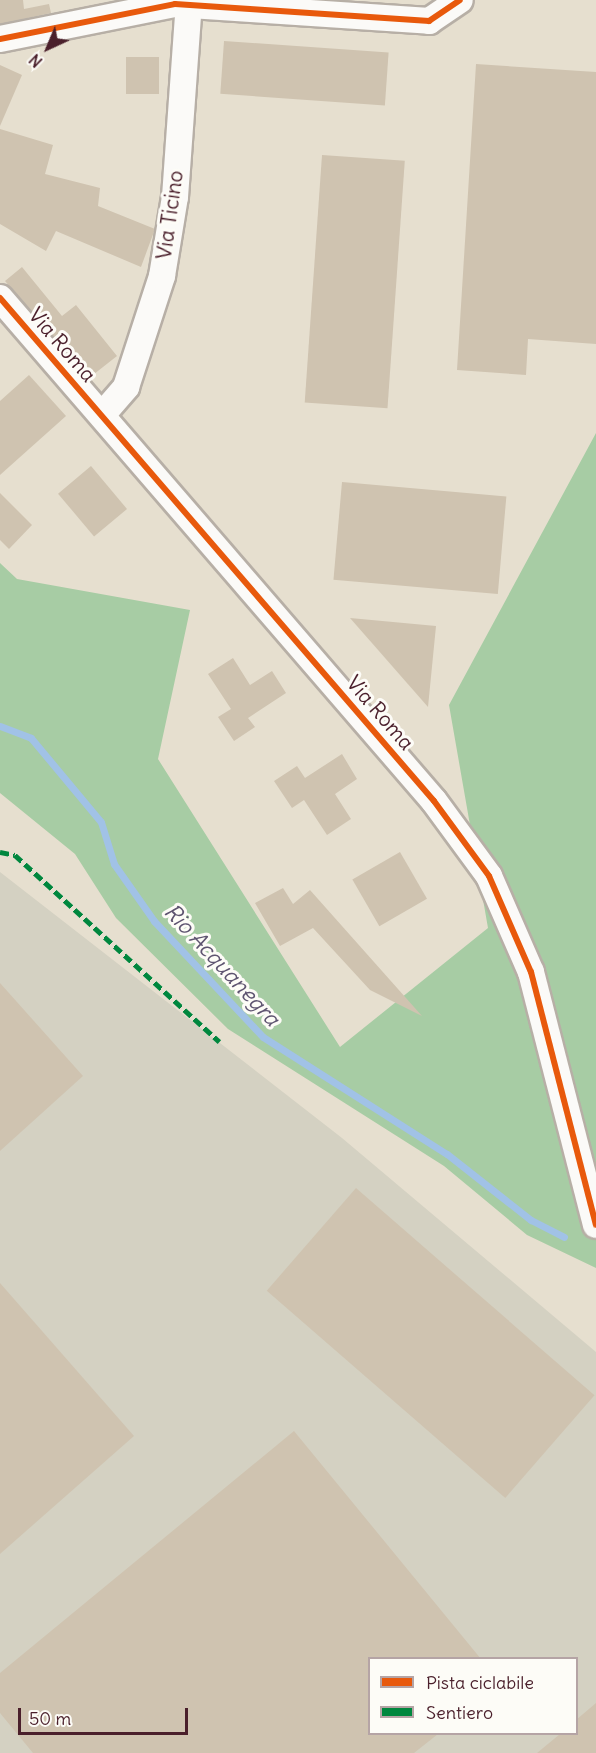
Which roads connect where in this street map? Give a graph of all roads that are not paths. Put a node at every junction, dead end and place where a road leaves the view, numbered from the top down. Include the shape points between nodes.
1 (460, 0) edge
2 (189, 2) edge
3 (0, 39) edge
4 (0, 298) edge
5 (102, 416) junction
6 (596, 1225) edge

1 - 2 street via 429,21
2 - 3 street
2 - 5 street, Via Ticino via 175,196 162,276 126,387
4 - 5 street, Via Roma
5 - 6 street, Via Roma via 434,801 489,876 531,972

